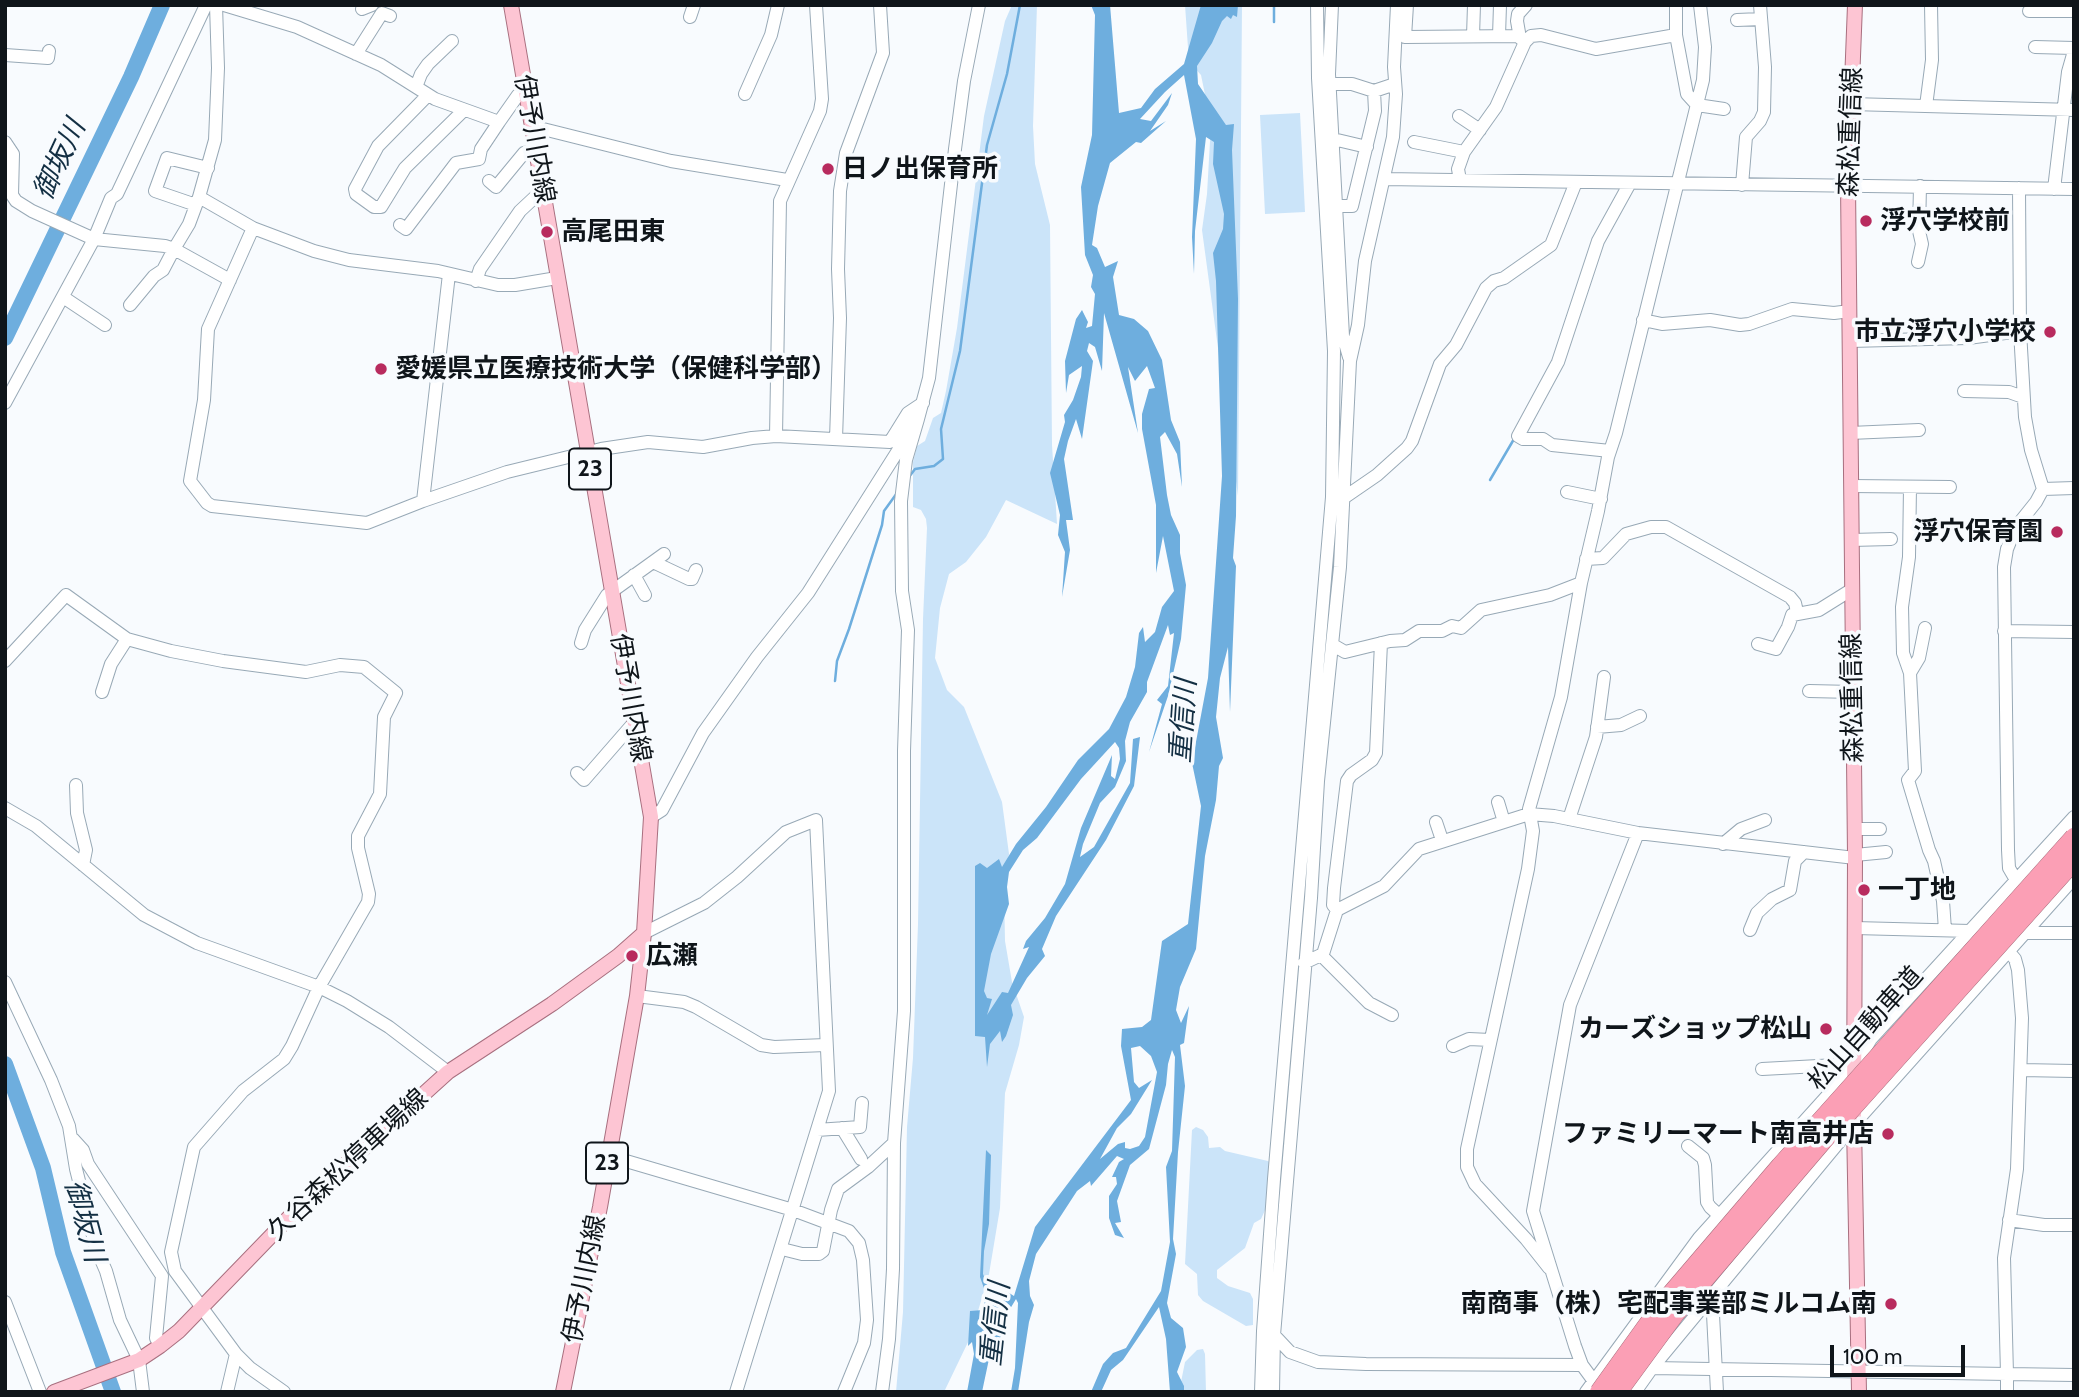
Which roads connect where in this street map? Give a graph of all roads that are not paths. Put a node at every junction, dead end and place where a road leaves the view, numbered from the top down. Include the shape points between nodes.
1 (206, 5) edge
2 (216, 5) edge
3 (224, 5) edge
4 (511, 5) edge
5 (778, 5) edge
6 (816, 5) edge
7 (880, 5) edge
8 (979, 5) edge
9 (1317, 5) edge
10 (1332, 5) edge
11 (1397, 5) edge
12 (1407, 5) edge
13 (1474, 5) edge
14 (1500, 5) edge
15 (1526, 5) edge
16 (1676, 5) edge
17 (1700, 5) edge
18 (1760, 5) edge
19 (1855, 5) edge
20 (1931, 5) edge
21 (377, 10) edge
22 (2029, 11) dead end
23 (2074, 11) edge
24 (1761, 19) junction
25 (1737, 20) dead end
26 (1676, 35) junction
27 (1499, 36) junction
28 (1473, 37) junction
29 (1522, 39) junction
30 (452, 41) dead end
31 (2035, 47) dead end
32 (2074, 49) edge
33 (49, 51) dead end
34 (356, 54) junction
35 (5, 55) edge
36 (2070, 82) edge
37 (1330, 84) junction
38 (1395, 84) junction
39 (422, 91) junction
40 (1374, 91) junction
41 (526, 94) junction
42 (745, 94) dead end
43 (1851, 104) junction
44 (1697, 105) junction
45 (1926, 106) junction
46 (1724, 109) dead end
47 (2069, 110) edge
48 (463, 111) junction
49 (1459, 116) dead end
50 (499, 122) junction
51 (531, 126) junction
52 (1480, 130) junction
53 (1333, 139) junction
54 (5, 142) edge
55 (1414, 142) dead end
56 (1367, 147) junction
57 (535, 150) junction
58 (1464, 152) junction
59 (208, 168) junction
60 (1384, 179) junction
61 (787, 180) junction
62 (1460, 180) junction
63 (489, 181) dead end
64 (1576, 182) junction
65 (1630, 183) junction
66 (1677, 183) junction
67 (1742, 185) junction
68 (1848, 185) junction
69 (1920, 186) junction
70 (2019, 188) junction
71 (2054, 189) junction
72 (2074, 189) edge
73 (543, 195) junction
74 (197, 201) junction
75 (1337, 206) junction
76 (400, 225) dead end
77 (253, 228) junction
78 (92, 238) junction
79 (174, 249) junction
80 (1918, 262) dead end
81 (449, 274) junction
82 (557, 278) junction
83 (230, 280) junction
84 (476, 281) junction
85 (63, 297) junction
86 (130, 305) dead end
87 (1850, 311) junction
88 (1643, 320) junction
89 (105, 325) dead end
90 (2020, 331) junction
91 (1850, 341) junction
92 (1350, 361) junction
93 (1964, 391) dead end
94 (2023, 397) junction
95 (1334, 400) junction
96 (923, 402) junction
97 (5, 403) edge
98 (918, 419) junction
99 (1919, 430) dead end
100 (1850, 433) junction
101 (776, 436) junction
102 (836, 439) junction
103 (1610, 451) junction
104 (588, 452) junction
105 (1851, 486) junction
106 (1910, 487) junction
107 (1950, 487) dead end
108 (2074, 488) edge
109 (2043, 489) junction
110 (1567, 492) dead end
111 (1345, 498) junction
112 (1601, 499) junction
113 (423, 501) junction
114 (1891, 539) dead end
115 (1851, 540) junction
116 (664, 554) dead end
117 (1586, 559) junction
118 (653, 562) junction
119 (696, 570) dead end
120 (634, 575) junction
121 (1581, 583) junction
122 (1852, 590) junction
123 (611, 591) junction
124 (645, 595) dead end
125 (1797, 612) junction
126 (1925, 628) dead end
127 (2004, 631) junction
128 (2074, 632) edge
129 (127, 639) junction
130 (581, 643) dead end
131 (1381, 643) junction
132 (1758, 644) dead end
133 (1333, 645) junction
134 (5, 661) edge
135 (1910, 673) junction
136 (1604, 677) dead end
137 (1809, 691) dead end
138 (102, 692) dead end
139 (1853, 692) junction
140 (1640, 716) dead end
141 (636, 726) junction
142 (1597, 727) junction
143 (577, 774) dead end
144 (76, 785) dead end
145 (1498, 802) dead end
146 (5, 808) edge
147 (1529, 814) junction
148 (651, 817) junction
149 (2074, 817) edge
150 (1569, 819) junction
151 (1765, 820) dead end
152 (1436, 822) dead end
153 (1504, 822) junction
154 (1854, 829) junction
155 (1880, 829) dead end
156 (1638, 834) junction
157 (2074, 837) edge
158 (1442, 840) junction
159 (1723, 844) junction
160 (1804, 852) junction
161 (1886, 852) dead end
162 (1855, 857) junction
163 (2074, 861) edge
164 (83, 865) junction
165 (2074, 878) edge
166 (2016, 880) junction
167 (1338, 910) junction
168 (1855, 929) junction
169 (1750, 930) dead end
170 (1945, 930) junction
171 (1970, 931) junction
172 (644, 933) junction
173 (2025, 933) junction
174 (2074, 933) edge
175 (2009, 952) junction
176 (1321, 955) junction
177 (1304, 963) junction
178 (5, 982) edge
179 (318, 987) junction
180 (637, 996) junction
181 (1392, 1014) dead end
182 (1490, 1040) junction
183 (826, 1045) junction
184 (1453, 1045) dead end
185 (1856, 1064) junction
186 (1762, 1069) dead end
187 (2021, 1070) junction
188 (2074, 1071) edge
189 (448, 1072) junction
190 (862, 1104) dead end
191 (1854, 1124) junction
192 (842, 1128) junction
193 (817, 1130) junction
194 (71, 1136) junction
195 (894, 1143) junction
196 (1688, 1146) dead end
197 (609, 1156) junction
198 (861, 1159) dead end
199 (793, 1210) junction
200 (1720, 1216) junction
201 (2010, 1220) junction
202 (829, 1222) junction
203 (2074, 1224) edge
204 (782, 1249) junction
205 (1549, 1268) junction
206 (1712, 1295) junction
207 (5, 1302) edge
208 (202, 1306) junction
209 (1274, 1335) junction
210 (160, 1346) junction
211 (236, 1354) junction
212 (135, 1361) junction
213 (1582, 1365) junction
214 (1651, 1368) junction
215 (1716, 1369) junction
216 (1859, 1373) junction
217 (2007, 1374) junction
218 (2074, 1375) edge
219 (1593, 1389) edge
220 (40, 1392) edge
221 (54, 1392) edge
222 (143, 1392) edge
223 (227, 1392) edge
224 (284, 1392) edge
225 (563, 1392) edge
226 (736, 1392) edge
227 (844, 1392) edge
228 (882, 1392) edge
229 (1261, 1392) edge
230 (1273, 1392) edge
231 (1618, 1392) edge
232 (1635, 1392) edge
233 (1717, 1392) edge
234 (1859, 1392) edge
235 (2007, 1392) edge

1 - 78 street
2 - 59 street via 217,120
3 - 34 street via 297,27
4 - 41 main road, 伊予川内線 / 23
5 - 42 street via 771,35
6 - 61 street via 822,99
7 - 102 street via 883,53 846,153 840,191
8 - 96 street via 964,81
9 - 95 street
10 - 37 street
11 - 38 street
12 - 28 street via 1405,37
13 - 28 street
14 - 27 street
15 - 29 street via 1517,21
16 - 26 street
17 - 44 street via 1705,64
18 - 24 street
19 - 43 main road, 森松重信線
20 - 45 street via 1933,61
21 - 34 street
22 - 23 street
24 - 25 street
24 - 67 street via 1764,112 1745,137
26 - 29 street via 1596,49 1541,35
26 - 44 street via 1687,94
27 - 28 street
27 - 29 street
29 - 52 street via 1496,107
30 - 39 street via 421,74
31 - 32 street
32 - 36 street
33 - 35 street via 48,58
34 - 39 street
36 - 47 street
37 - 40 street
37 - 53 street
38 - 40 street
38 - 60 street via 1394,124
39 - 48 street
39 - 48 street via 378,146 355,189 374,207 383,205 405,169
40 - 56 street
41 - 50 street via 518,95
41 - 51 main road, 伊予川内線 / 23
43 - 45 street
43 - 68 main road, 森松重信線
44 - 46 street
44 - 66 street
45 - 47 street
47 - 71 street
48 - 50 street
49 - 52 street
50 - 76 street via 479,159 456,163 406,229
51 - 57 main road, 伊予川内線 / 23
51 - 61 street via 671,161
52 - 58 street
53 - 56 street
53 - 75 street
54 - 78 street via 13,154 12,195 16,201
55 - 58 street
56 - 75 street via 1352,205
57 - 63 street via 524,153 496,187
57 - 73 main road, 伊予川内線 / 23
58 - 62 street via 1458,169
59 - 74 street
59 - 74 street via 167,158 155,191
60 - 62 street
60 - 92 street via 1365,261
61 - 101 street via 780,201
62 - 64 street
64 - 65 street
64 - 111 street via 1551,245 1486,289 1452,352 1440,364 1407,448
65 - 66 street
65 - 103 street via 1598,241 1558,362 1518,436
66 - 67 street
66 - 88 street
67 - 68 street
68 - 69 street
68 - 87 main road, 森松重信線
69 - 70 street
69 - 80 street via 1922,244
70 - 71 street
70 - 90 street
71 - 72 street
73 - 82 main road, 伊予川内線 / 23
73 - 84 street via 520,211
74 - 77 street
74 - 79 street
75 - 92 street via 1343,335
77 - 81 street via 349,260
77 - 83 street
78 - 79 street
78 - 85 street
79 - 83 street
79 - 86 street via 163,270
81 - 84 street
81 - 113 street
82 - 84 street via 515,285
82 - 104 main road, 伊予川内線 / 23
83 - 113 street via 208,329 204,400 190,481 207,503 367,523
85 - 89 street
85 - 97 street
87 - 88 street via 1792,309 1740,325
87 - 91 main road, 森松重信線
88 - 103 street
90 - 91 street via 1968,338
90 - 94 street
91 - 100 main road, 森松重信線
92 - 95 street
92 - 111 street
93 - 94 street
94 - 109 street
95 - 229 street via 1330,535 1284,1056
96 - 98 street
96 - 102 street via 908,413 890,443
98 - 148 street via 808,593 703,733 662,810
98 - 195 street via 901,501 902,591 908,630 904,1011
99 - 100 street
100 - 105 main road, 森松重信線
101 - 102 street
101 - 104 street via 703,447 648,442
103 - 112 street
104 - 113 street via 508,472
104 - 123 main road, 伊予川内線 / 23
105 - 106 street
105 - 115 main road, 森松重信線
106 - 107 street
106 - 135 street via 1914,558 1902,607 1903,653
108 - 109 street
109 - 127 street via 2016,527 2007,550
110 - 112 street
111 - 133 street
112 - 117 street
114 - 115 street
115 - 122 main road, 森松重信線
116 - 118 street
117 - 121 street
117 - 125 street via 1603,558 1626,534 1666,527 1790,597
118 - 119 street via 689,579
118 - 120 street
120 - 123 street
120 - 124 street
121 - 131 street via 1550,595 1481,610 1461,628 1419,631 1405,640
121 - 147 street via 1561,697
122 - 125 street via 1819,610
122 - 139 main road, 森松重信線
123 - 130 street
123 - 141 main road, 伊予川内線 / 23
125 - 132 street via 1776,649
126 - 135 street via 1919,658
127 - 128 street
127 - 166 street via 2008,850
129 - 134 street via 66,595
129 - 138 street via 111,664
129 - 179 street via 223,661 306,672 340,665 364,667 396,693 384,717 380,794 358,836 368,902
131 - 133 street via 1345,652
131 - 167 street via 1376,753 1348,781 1334,888
133 - 177 street
135 - 170 street via 1915,771 1908,780 1934,861
136 - 142 street
137 - 139 street
139 - 154 main road, 森松重信線
140 - 142 street via 1621,725
141 - 143 street via 631,726 584,780
141 - 148 main road, 伊予川内線 / 23
142 - 150 street
144 - 164 street via 86,850
145 - 153 street
146 - 164 street via 36,826
147 - 150 street
147 - 153 street
147 - 182 street via 1533,831 1528,869
148 - 172 main road, 伊予川内線 / 23
149 - 166 street
150 - 156 street
151 - 159 street via 1741,829
152 - 158 street
153 - 158 street
154 - 155 street
154 - 162 main road, 森松重信線
156 - 159 street
156 - 205 street via 1570,1005 1533,1211
157 - 219 highway, 松山自動車道, bridge via 1780,1166
158 - 167 street via 1419,849 1384,886
159 - 160 street
160 - 162 street
160 - 169 street via 1795,861 1790,890 1757,913
161 - 162 street
162 - 168 main road, 森松重信線
163 - 231 highway, 松山自動車道, bridge via 1823,1141 1676,1313
164 - 179 street via 134,908 177,934
165 - 173 street
166 - 171 street
167 - 176 street
168 - 170 street
168 - 185 main road, 森松重信線
170 - 171 street
171 - 185 street via 1871,1039
172 - 180 main road, 伊予川内線 / 23
172 - 183 street via 704,903 786,832 816,820
172 - 189 main road, 久谷森松停車場線 via 552,1004
173 - 174 street
173 - 175 street
175 - 187 street via 2018,970
175 - 191 street
176 - 177 street
176 - 181 street via 1369,1003
177 - 209 street
178 - 194 street via 51,1080
179 - 189 street via 388,1027
179 - 208 street via 284,1059 243,1091 203,1134 190,1157 171,1252 175,1271
180 - 183 street via 684,1002 761,1045
180 - 197 main road, 伊予川内線 / 23
182 - 184 street
182 - 205 street via 1466,1149 1469,1176
183 - 193 street via 829,1091
185 - 186 street
185 - 191 main road, 森松重信線
185 - 200 street
187 - 188 street
187 - 201 street
189 - 208 main road, 久谷森松停車場線 via 301,1205
190 - 192 street via 860,1127
191 - 206 street
191 - 216 main road, 森松重信線
192 - 193 street
192 - 198 street
193 - 199 street
194 - 210 street via 162,1276 156,1338
194 - 212 street via 96,1248
195 - 202 street via 838,1189
195 - 228 street via 893,1269
196 - 200 street via 1703,1158 1707,1202
197 - 199 street
197 - 225 main road, 伊予川内線 / 23
199 - 202 street
199 - 204 street
200 - 219 street via 1689,1250
201 - 203 street
201 - 217 street via 2004,1258
202 - 204 street via 819,1254
202 - 227 street via 849,1231 859,1242 863,1260 864,1343
204 - 226 street
205 - 213 street
206 - 214 street
206 - 215 street
207 - 220 street
208 - 210 main road, 久谷森松停車場線
208 - 211 street
209 - 213 street via 1290,1352 1318,1362
209 - 230 street
210 - 212 main road, 久谷森松停車場線
211 - 223 street
211 - 224 street
212 - 221 main road, 久谷森松停車場線
212 - 222 street
213 - 219 street
214 - 215 street
214 - 232 street
215 - 216 street
215 - 233 street
216 - 217 street
216 - 234 main road, 森松重信線
217 - 218 street
217 - 235 street

